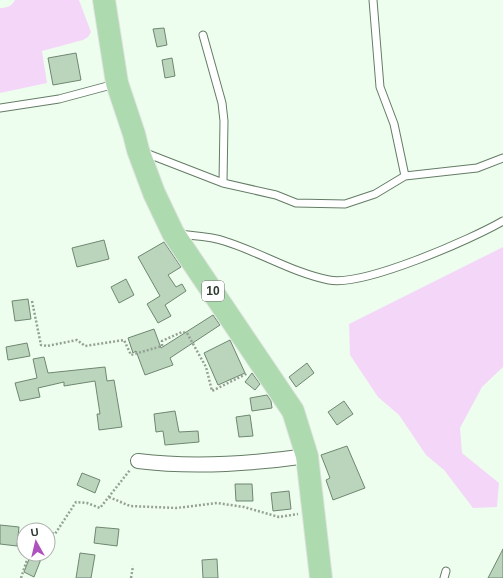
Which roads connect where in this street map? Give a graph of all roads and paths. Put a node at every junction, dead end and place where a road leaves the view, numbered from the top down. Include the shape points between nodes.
1 (104, 0) edge
2 (373, 0) edge
3 (203, 35) dead end
4 (117, 83) junction
5 (0, 108) edge
6 (138, 150) junction
7 (503, 158) edge
8 (405, 176) junction
9 (223, 183) junction
10 (503, 221) edge
11 (173, 233) junction
12 (32, 301) dead end
13 (249, 372) dead end
14 (307, 456) junction
15 (138, 461) joint
16 (109, 497) junction
17 (314, 512) junction
18 (56, 532) edge
19 (26, 562) edge
20 (133, 566) dead end
21 (21, 578) edge
22 (131, 578) edge
23 (321, 578) edge

1 - 4 highway, 10
2 - 8 lane via 380,87 394,124
3 - 9 lane via 222,103
4 - 5 lane via 58,99
4 - 6 highway, 10
6 - 9 lane
6 - 11 highway, 10
7 - 8 lane via 477,168
8 - 9 lane via 375,194 345,204 296,203
10 - 11 lane via 409,264 348,280 331,280 299,271 223,240
11 - 14 highway, 10 via 293,411 304,439
12 - 13 path via 40,345 77,340 85,346 124,340 131,355 162,346 162,341 182,332 187,333 206,367 212,391
14 - 15 street via 228,465 180,465
14 - 17 highway, 10
15 - 16 path
16 - 17 path via 130,506 176,508 218,503 279,517
16 - 18 path via 100,508 76,502
17 - 23 highway, 10
19 - 21 path
20 - 22 path

